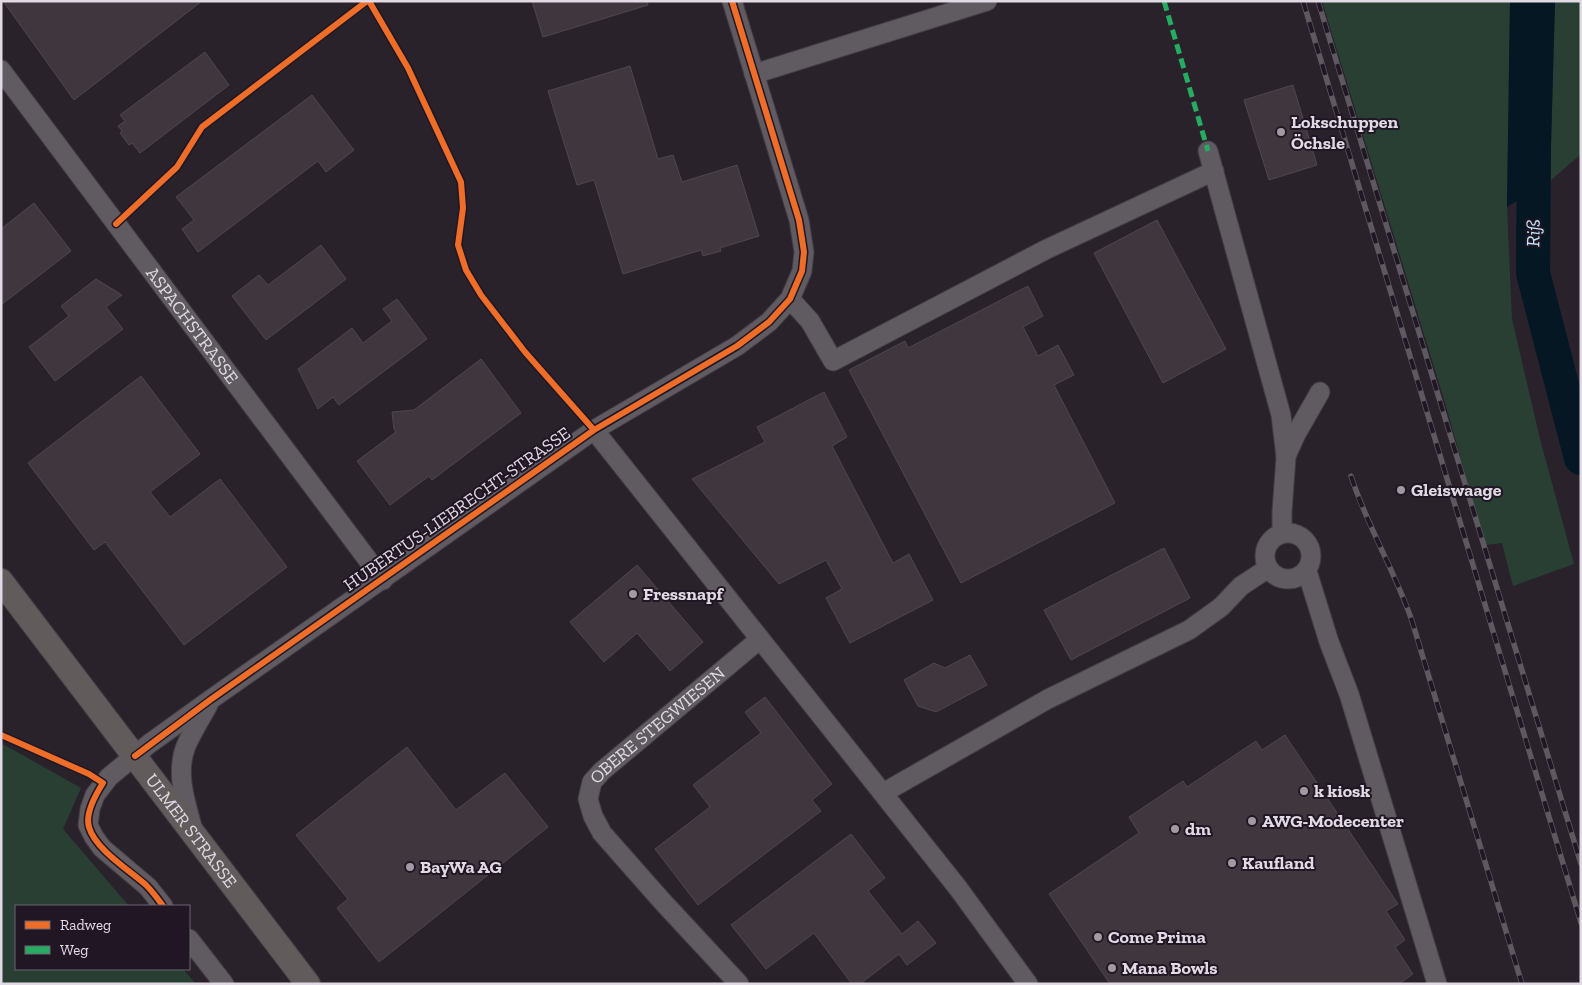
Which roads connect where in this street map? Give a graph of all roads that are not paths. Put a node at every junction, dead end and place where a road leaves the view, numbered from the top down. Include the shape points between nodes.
1 (732, 1) edge
2 (987, 1) edge
3 (1, 70) edge
4 (754, 74) junction
5 (1208, 151) dead end
6 (1214, 172) junction
7 (790, 299) junction
8 (1320, 392) dead end
9 (594, 430) junction
10 (1286, 457) junction
11 (1282, 533) junction
12 (1267, 569) junction
13 (1307, 571) junction
14 (383, 580) junction
15 (1, 581) edge
16 (760, 639) junction
17 (210, 700) junction
18 (135, 756) junction
19 (884, 793) junction
20 (194, 834) junction
21 (162, 905) edge
22 (190, 940) edge
23 (224, 984) edge
24 (308, 984) edge
25 (739, 984) edge
26 (1028, 984) edge
27 (1437, 984) edge

1 - 4 street, HUBERTUS-LIEBRECHT-STRASSE
2 - 4 street
3 - 14 street, ASPACHSTRASSE
4 - 7 street, HUBERTUS-LIEBRECHT-STRASSE via 799,220 804,252 802,271
5 - 6 street
6 - 7 street via 1047,249 833,361 810,321
6 - 10 street via 1281,415
7 - 9 street, HUBERTUS-LIEBRECHT-STRASSE via 769,322 736,346
8 - 10 street
9 - 14 street, HUBERTUS-LIEBRECHT-STRASSE
9 - 16 street
10 - 11 street
11 - 12 street via 1272,538 1265,548
11 - 13 street via 1294,533 1310,548 1311,560
12 - 13 street via 1279,579 1294,580
12 - 19 street via 1241,586 1222,607 1189,630 1048,699
13 - 27 street via 1349,694
14 - 17 street, HUBERTUS-LIEBRECHT-STRASSE
15 - 18 main road, ULMER STRASSE
16 - 19 street
16 - 25 street, OBERE STEGWIESEN via 602,771 592,782 588,799 602,834
17 - 18 street, HUBERTUS-LIEBRECHT-STRASSE
17 - 20 street, HUBERTUS-LIEBRECHT-STRASSE via 186,748 182,768 183,791
18 - 20 main road, ULMER STRASSE
18 - 21 street, HUBERTUS-LIEBRECHT-STRASSE via 95,795 88,825 102,848 148,887
19 - 26 street
20 - 24 main road, ULMER STRASSE
22 - 23 street

